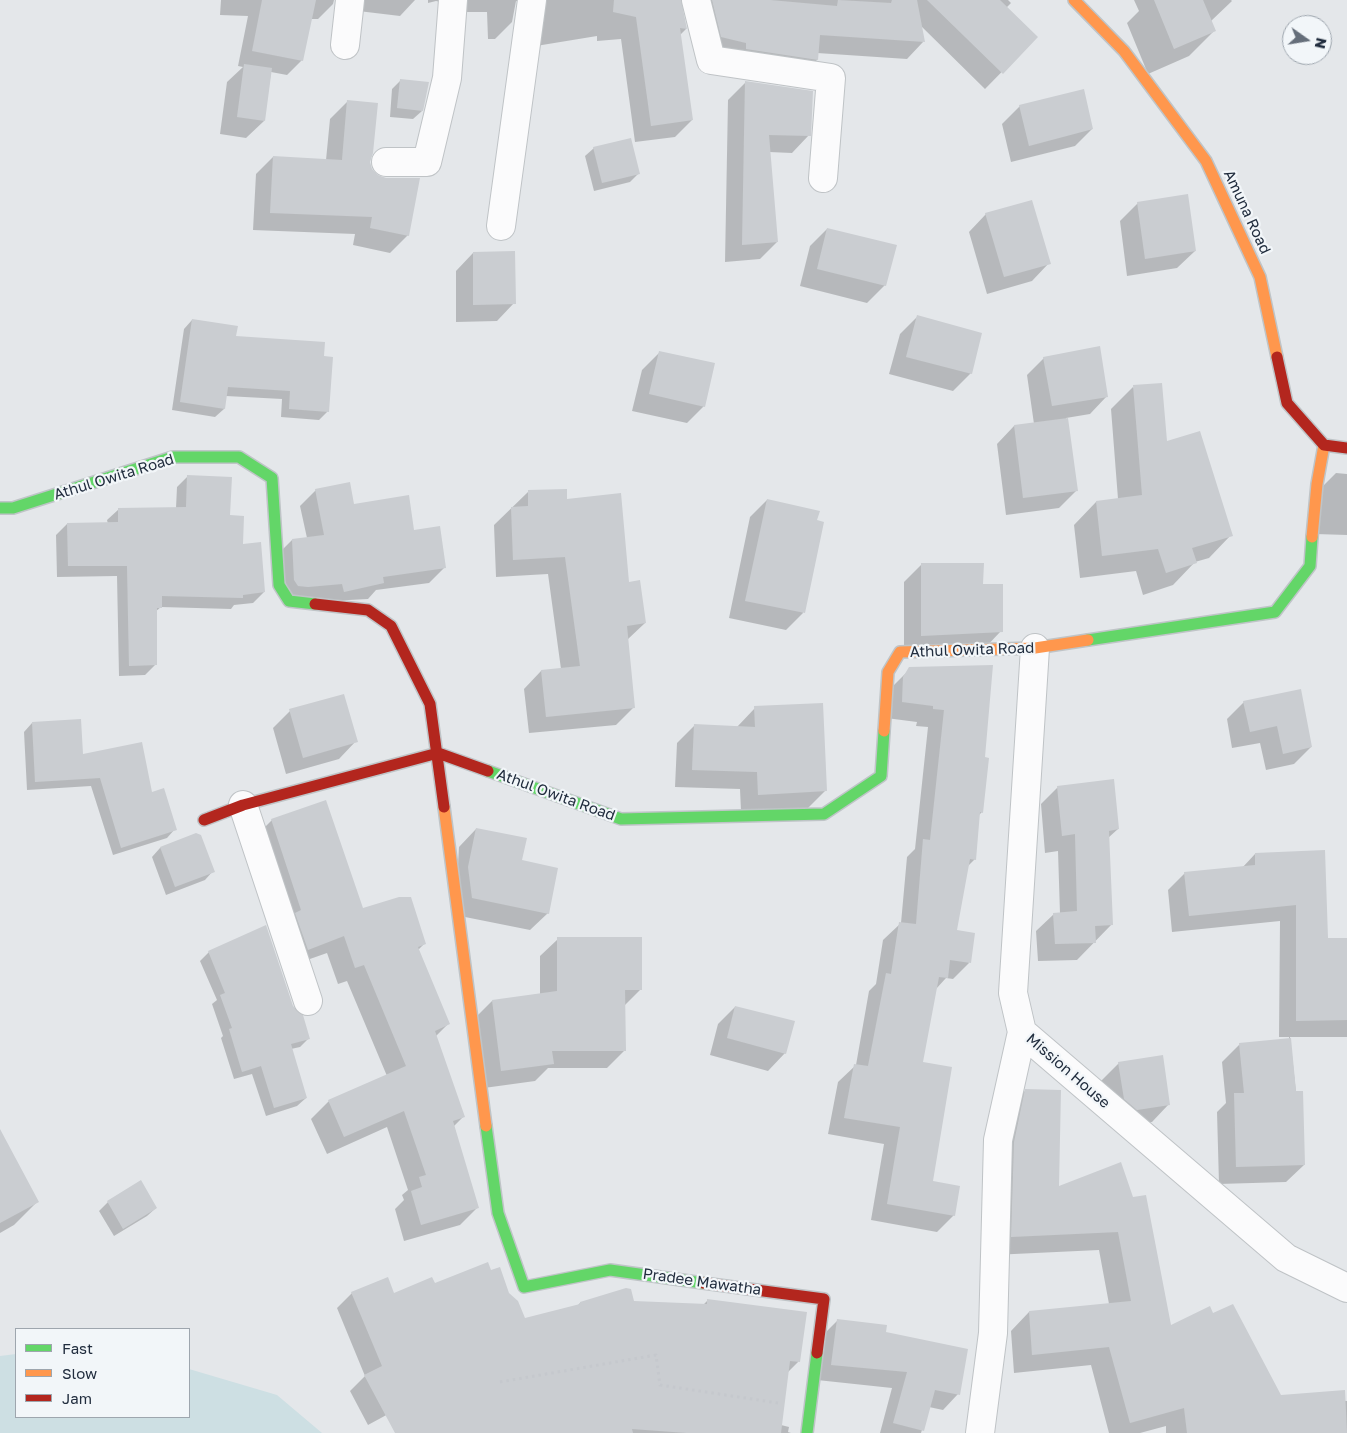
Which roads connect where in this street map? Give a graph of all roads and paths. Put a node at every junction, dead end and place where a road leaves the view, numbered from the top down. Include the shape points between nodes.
1 (350, 0) edge
2 (454, 0) edge
3 (532, 0) edge
4 (696, 0) edge
5 (1074, 0) edge
6 (346, 45) dead end
7 (386, 162) dead end
8 (824, 178) dead end
9 (501, 226) dead end
10 (1324, 445) junction
11 (1347, 448) edge
12 (0, 508) edge
13 (1035, 648) junction
14 (438, 753) junction
15 (243, 806) junction
16 (204, 820) dead end
17 (308, 1001) dead end
18 (1022, 1032) junction
19 (498, 1213) joint
20 (1347, 1288) edge
21 (500, 1382) dead end
22 (811, 1408) junction
23 (807, 1433) edge
24 (980, 1433) edge

1 - 6 street
2 - 7 street via 447,78 427,162
3 - 9 street
4 - 8 street via 711,60 832,78
5 - 10 street, Amuna Road via 1124,51 1206,161 1260,278 1287,403
10 - 11 street
10 - 13 street, Athul Owita Road via 1310,566 1275,612
12 - 14 street, Athul Owita Road via 13,508 173,457 239,457 272,478 278,585 289,601 368,610 391,626 430,704
13 - 14 street, Athul Owita Road via 900,652 888,672 881,776 824,814 621,819
13 - 18 street, Mission House via 1013,993
14 - 15 street
14 - 19 street, Athul Owita Road
15 - 16 street
15 - 17 street
18 - 20 street, Mission House via 1286,1258
18 - 24 street via 998,1140 993,1333
19 - 22 street, Pradee Mawatha via 524,1287 610,1270 824,1299
21 - 22 path via 656,1356 660,1385
22 - 23 street, Pradee Mawatha

